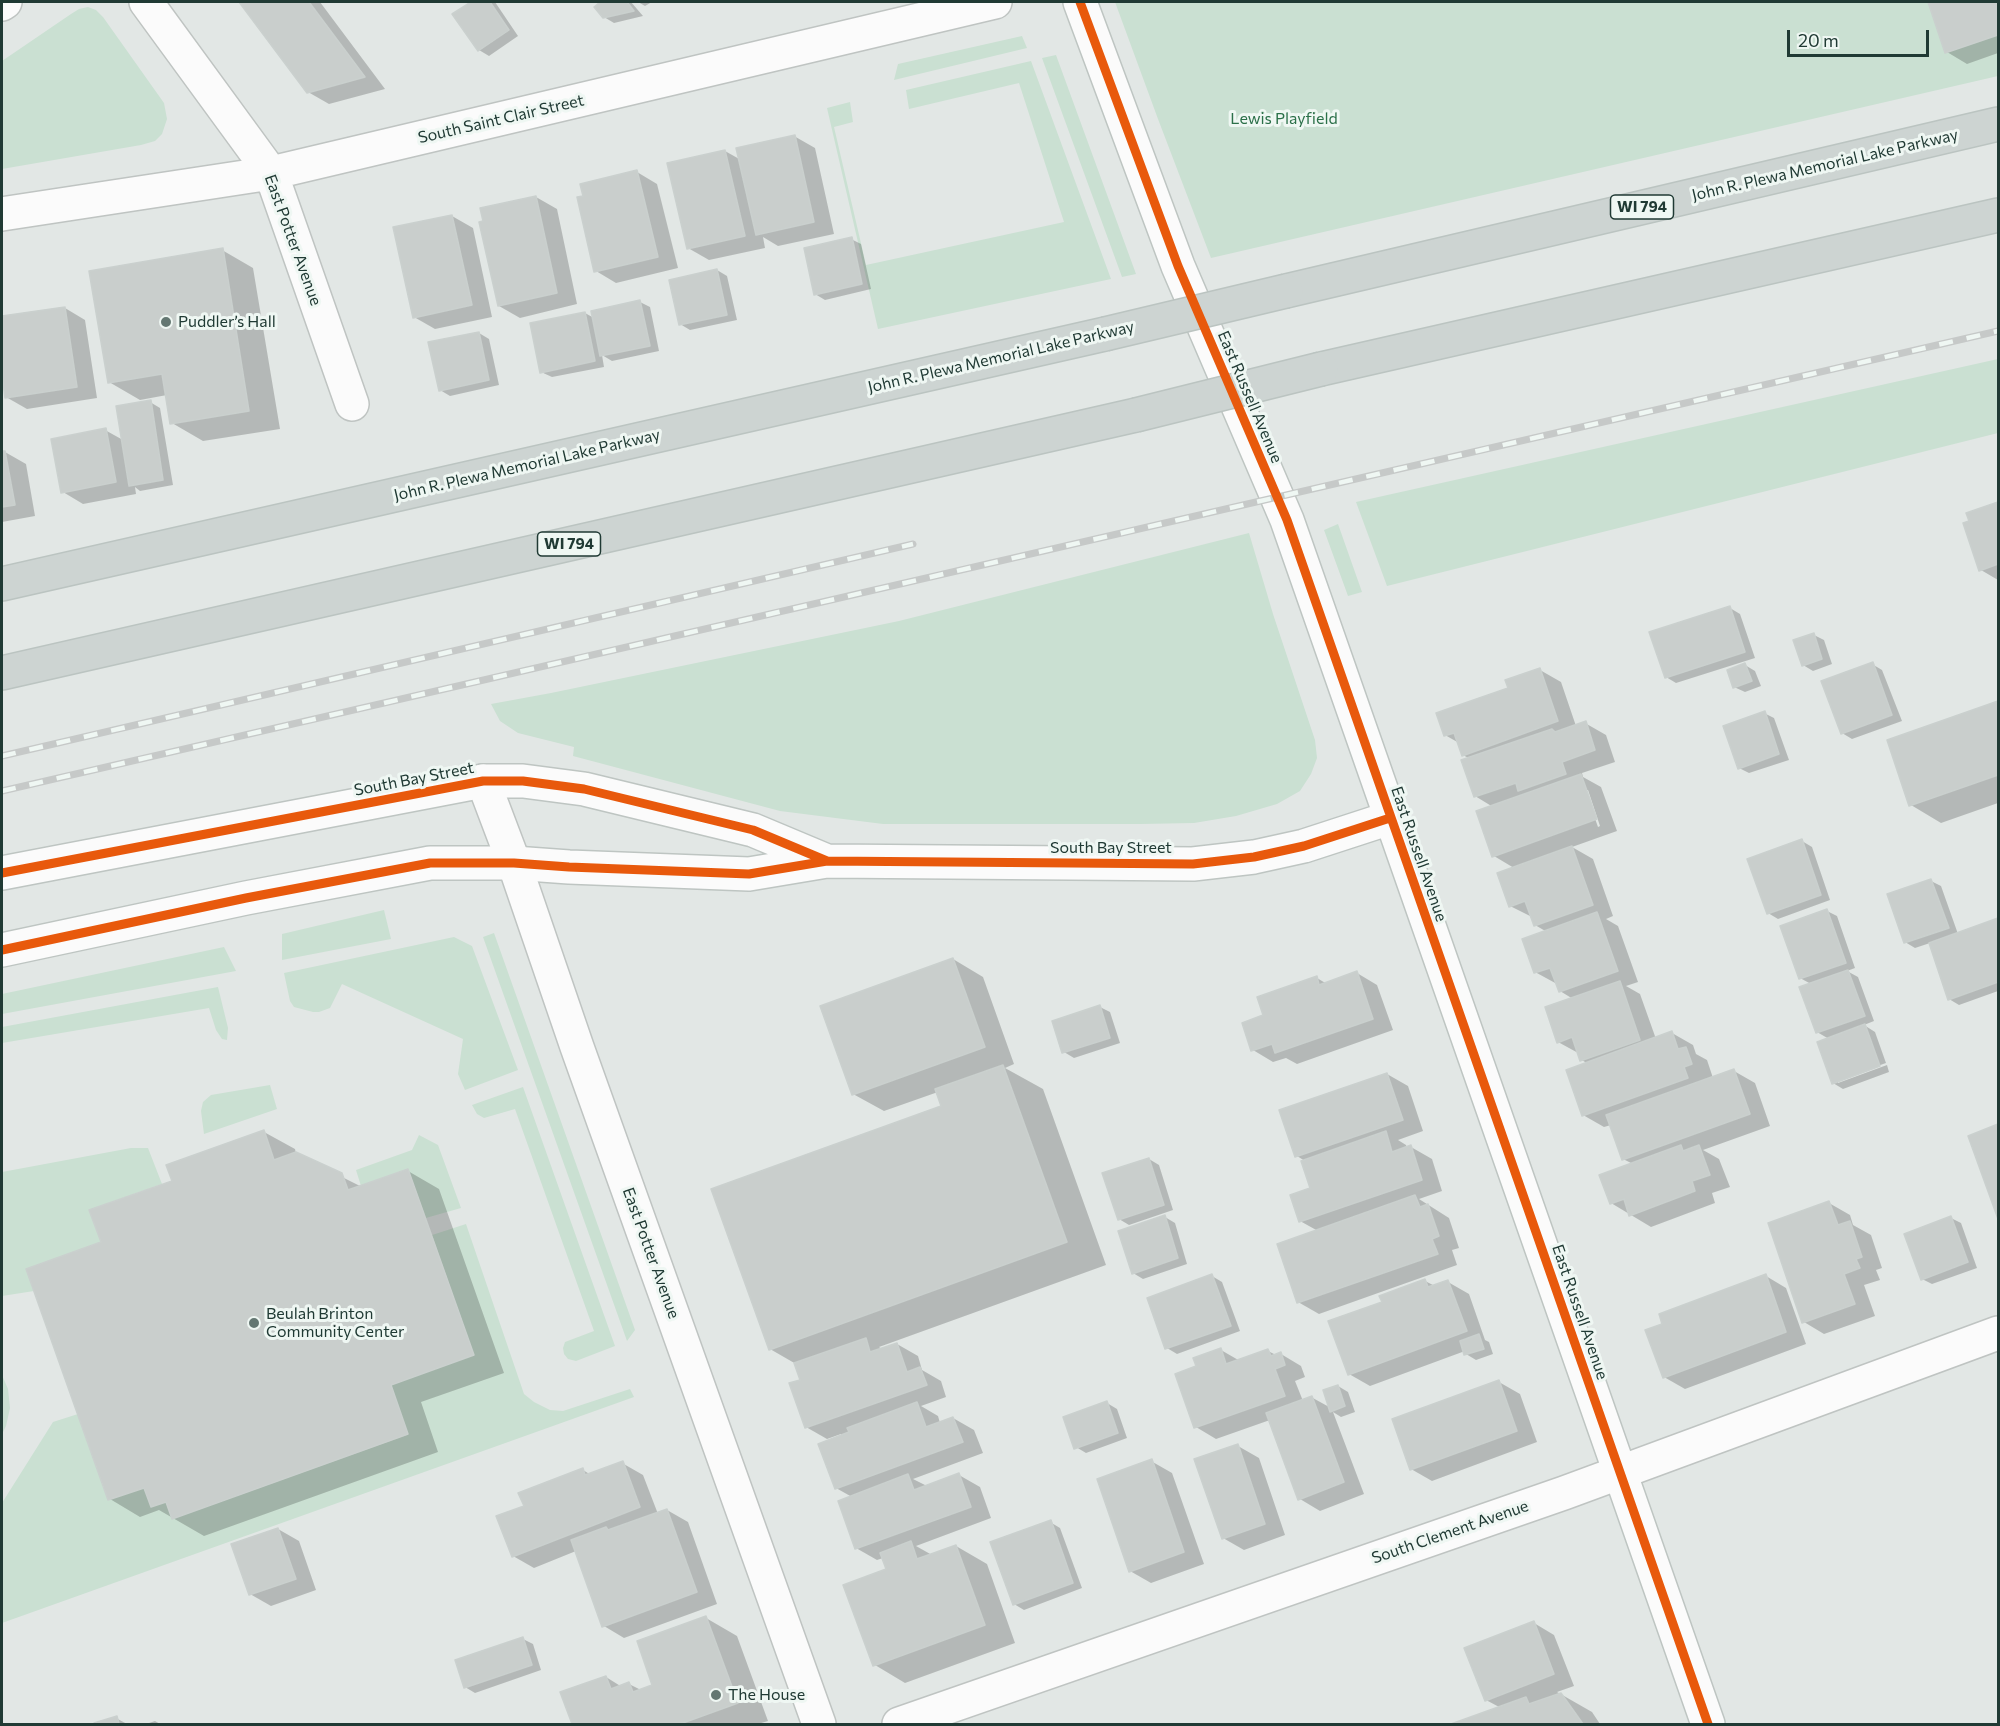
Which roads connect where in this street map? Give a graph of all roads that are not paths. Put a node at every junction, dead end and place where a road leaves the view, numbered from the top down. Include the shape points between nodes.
1 (146, 2) edge
2 (995, 2) edge
3 (1080, 2) edge
4 (1998, 124) edge
5 (271, 173) junction
6 (2, 214) edge
7 (1998, 215) edge
8 (352, 404) dead end
9 (2, 584) edge
10 (2, 674) edge
11 (483, 781) junction
12 (1390, 818) junction
13 (827, 861) junction
14 (514, 863) junction
15 (2, 873) edge
16 (2, 950) edge
17 (1998, 1333) edge
18 (1619, 1472) junction
19 (819, 1725) edge
20 (899, 1725) edge
21 (1708, 1725) edge

1 - 5 main road, East Potter Avenue
2 - 5 main road, South Saint Clair Street
3 - 12 main road, East Russell Avenue via 1178,266 1287,520
4 - 9 main road, John R. Plewa Memorial Lake Parkway / WI 794, bridge via 1105,334
5 - 6 main road, South Saint Clair Street
5 - 8 main road, East Potter Avenue
7 - 10 main road, WI 794, bridge
11 - 13 main road, South Bay Street via 523,781 584,789 753,830
11 - 14 main road, East Potter Avenue
11 - 15 main road, South Bay Street
12 - 13 main road, South Bay Street via 1304,846 1193,864
12 - 18 main road, East Russell Avenue
13 - 14 main road, South Bay Street via 748,874
14 - 16 main road, South Bay Street via 430,863
14 - 19 main road, East Potter Avenue
17 - 18 main road, South Clement Avenue
18 - 20 main road, South Clement Avenue
18 - 21 main road, East Russell Avenue

